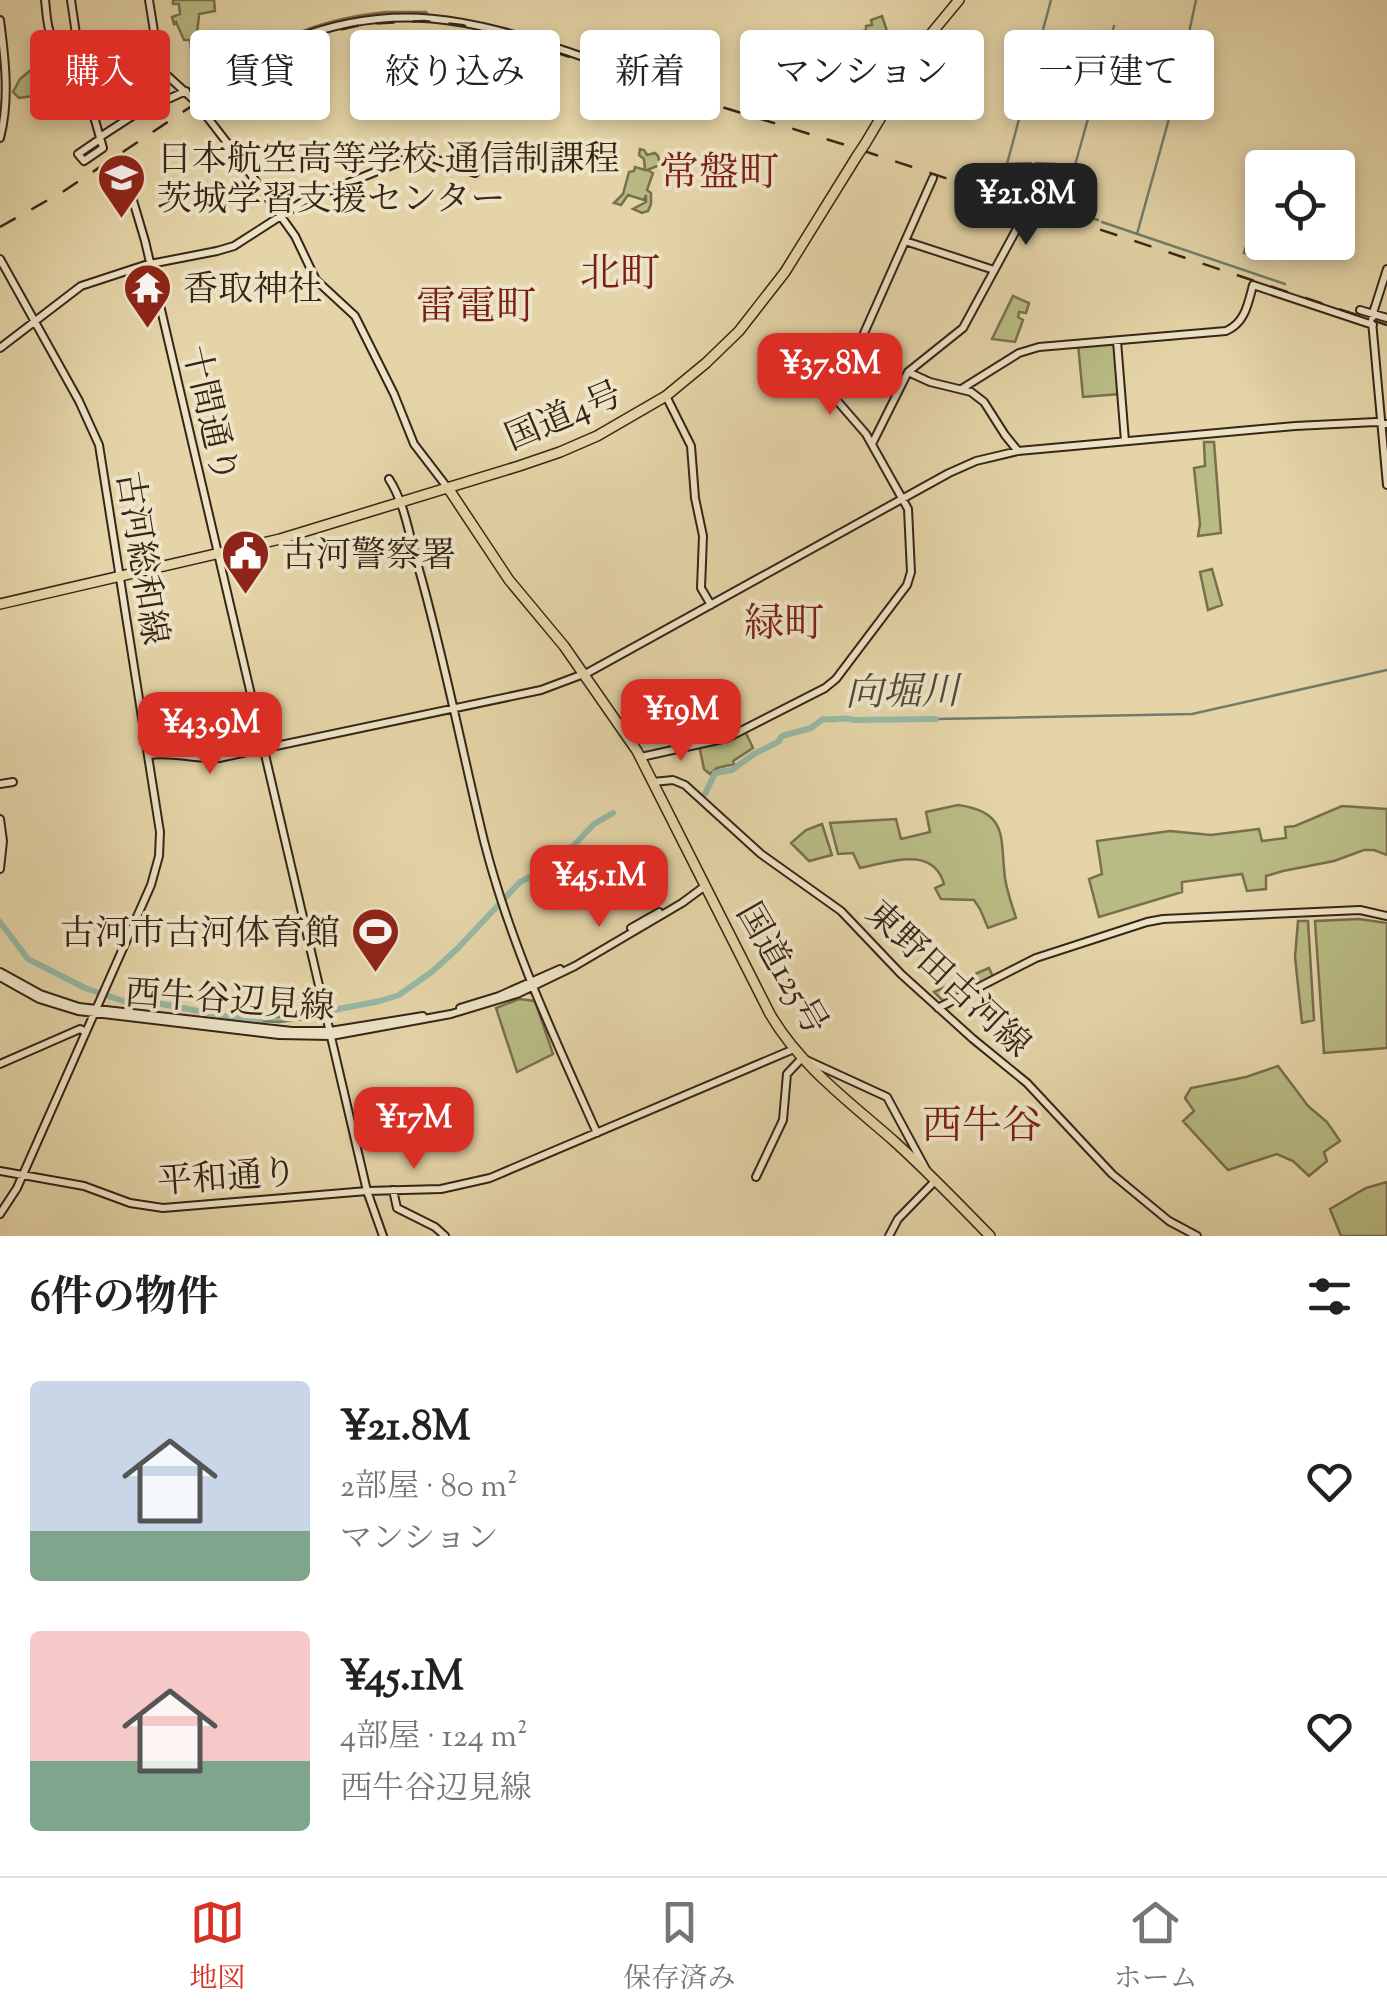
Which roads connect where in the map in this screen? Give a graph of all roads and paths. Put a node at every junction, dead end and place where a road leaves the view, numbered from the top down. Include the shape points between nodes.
1 (45, 0) edge
2 (71, 0) edge
3 (149, 0) edge
4 (958, 0) edge
5 (0, 20) edge
6 (49, 30) edge
7 (74, 30) edge
8 (321, 30) edge
9 (580, 56) edge
10 (186, 91) junction
11 (190, 96) edge
12 (170, 98) edge
13 (95, 120) edge
14 (127, 120) edge
15 (209, 120) edge
16 (0, 138) edge
17 (475, 173) dead end
18 (933, 178) dead end
19 (129, 188) junction
20 (1027, 210) dead end
21 (282, 216) junction
22 (905, 240) junction
23 (0, 259) edge
24 (150, 264) junction
25 (1387, 269) edge
26 (994, 270) junction
27 (1360, 310) dead end
28 (1372, 313) junction
29 (1387, 318) edge
30 (35, 322) junction
31 (1373, 325) junction
32 (1117, 341) junction
33 (0, 348) edge
34 (857, 349) dead end
35 (908, 372) junction
36 (813, 373) dead end
37 (962, 388) junction
38 (666, 396) junction
39 (1385, 424) edge
40 (1125, 441) junction
41 (872, 444) junction
42 (1018, 450) junction
43 (390, 479) dead end
44 (1387, 486) edge
45 (448, 488) junction
46 (903, 498) junction
47 (400, 502) junction
48 (218, 554) junction
49 (121, 578) junction
50 (0, 604) edge
51 (711, 605) junction
52 (585, 675) junction
53 (452, 710) junction
54 (264, 748) junction
55 (149, 755) junction
56 (640, 757) junction
57 (13, 782) dead end
58 (653, 782) junction
59 (0, 784) edge
60 (0, 820) edge
61 (0, 869) edge
62 (706, 886) junction
63 (1387, 916) edge
64 (0, 974) edge
65 (532, 985) junction
66 (938, 1008) junction
67 (95, 1011) junction
68 (86, 1032) junction
69 (330, 1034) junction
70 (794, 1050) junction
71 (802, 1058) junction
72 (0, 1064) edge
73 (597, 1133) junction
74 (0, 1170) edge
75 (22, 1174) junction
76 (756, 1177) dead end
77 (932, 1177) junction
78 (393, 1190) junction
79 (367, 1191) junction
80 (0, 1214) edge
81 (383, 1236) edge
82 (445, 1236) edge
83 (889, 1236) edge
84 (990, 1236) edge
85 (1197, 1236) edge

1 - 6 street
2 - 7 street
3 - 10 street via 160,69
4 - 38 highway, 国道4号, bridge via 785,272 753,315
5 - 16 street via 6,114
8 - 9 street via 407,15 473,22
10 - 11 street
10 - 12 street
13 - 14 street via 100,138
15 - 21 street
17 - 21 street via 416,155
18 - 22 street
19 - 19 street via 114,190 110,181 132,166 140,178
19 - 24 street, 十間通り
20 - 26 street
21 - 24 street via 228,248
21 - 45 street via 316,280 360,324 414,444
22 - 26 street
22 - 34 street
23 - 30 street, 古河総和線
24 - 30 street via 81,286
24 - 48 street, 十間通り
25 - 28 street
26 - 35 street via 963,328
27 - 28 street
28 - 29 street
28 - 31 street
30 - 33 street
30 - 49 street, 古河総和線 via 97,438
31 - 32 street via 1253,286 1234,328
31 - 39 street
32 - 37 street via 1029,350
32 - 40 street
35 - 37 street
35 - 41 street
36 - 41 street
37 - 42 street via 984,402
38 - 45 highway, 国道4号 via 572,447
38 - 51 street via 691,446 703,536 702,588
39 - 40 street
39 - 44 street
40 - 42 street
41 - 46 street
42 - 46 street via 976,462
43 - 47 street
45 - 47 highway, 国道4号
45 - 52 highway, 国道125号
46 - 51 street
46 - 56 street via 910,520 910,580 833,682 727,738
47 - 48 highway, 国道4号
47 - 53 street
48 - 49 highway, 国道4号
48 - 54 street, 十間通り
49 - 50 highway, 国道4号
49 - 55 street, 古河総和線
51 - 52 street
52 - 53 street
52 - 56 highway, 国道125号
53 - 54 street
53 - 65 street via 500,897
54 - 55 street via 214,758
54 - 69 street, 十間通り
55 - 67 street, 古河総和線 via 159,856
56 - 58 highway, 国道125号
57 - 59 street
58 - 62 highway, 国道125号
58 - 66 street, 東野田古河線 via 678,782 694,793 761,854 834,906
60 - 61 street
62 - 65 street, 西牛谷辺見線
62 - 70 highway, 国道125号
63 - 66 street via 1360,910 1163,919 1036,958
64 - 67 street, 西牛谷辺見線
65 - 69 street, 西牛谷辺見線 via 472,1009
65 - 73 street
66 - 85 street, 東野田古河線 via 1027,1083 1112,1174
67 - 68 street, 古河総和線
67 - 69 street, 西牛谷辺見線
68 - 72 street
68 - 75 street, 古河総和線
69 - 79 street, 十間通り
70 - 71 highway, 国道125号
70 - 73 street, 平和通り
71 - 76 street via 787,1074 784,1120
71 - 77 highway, 国道125号
71 - 77 street via 887,1096
73 - 78 street, 平和通り via 472,1184
74 - 75 street, 平和通り
75 - 79 street, 平和通り via 171,1209
75 - 80 street, 古河総和線
77 - 83 street
77 - 84 highway, 国道125号
78 - 79 street, 平和通り
78 - 82 street via 397,1208
79 - 81 street, 十間通り

